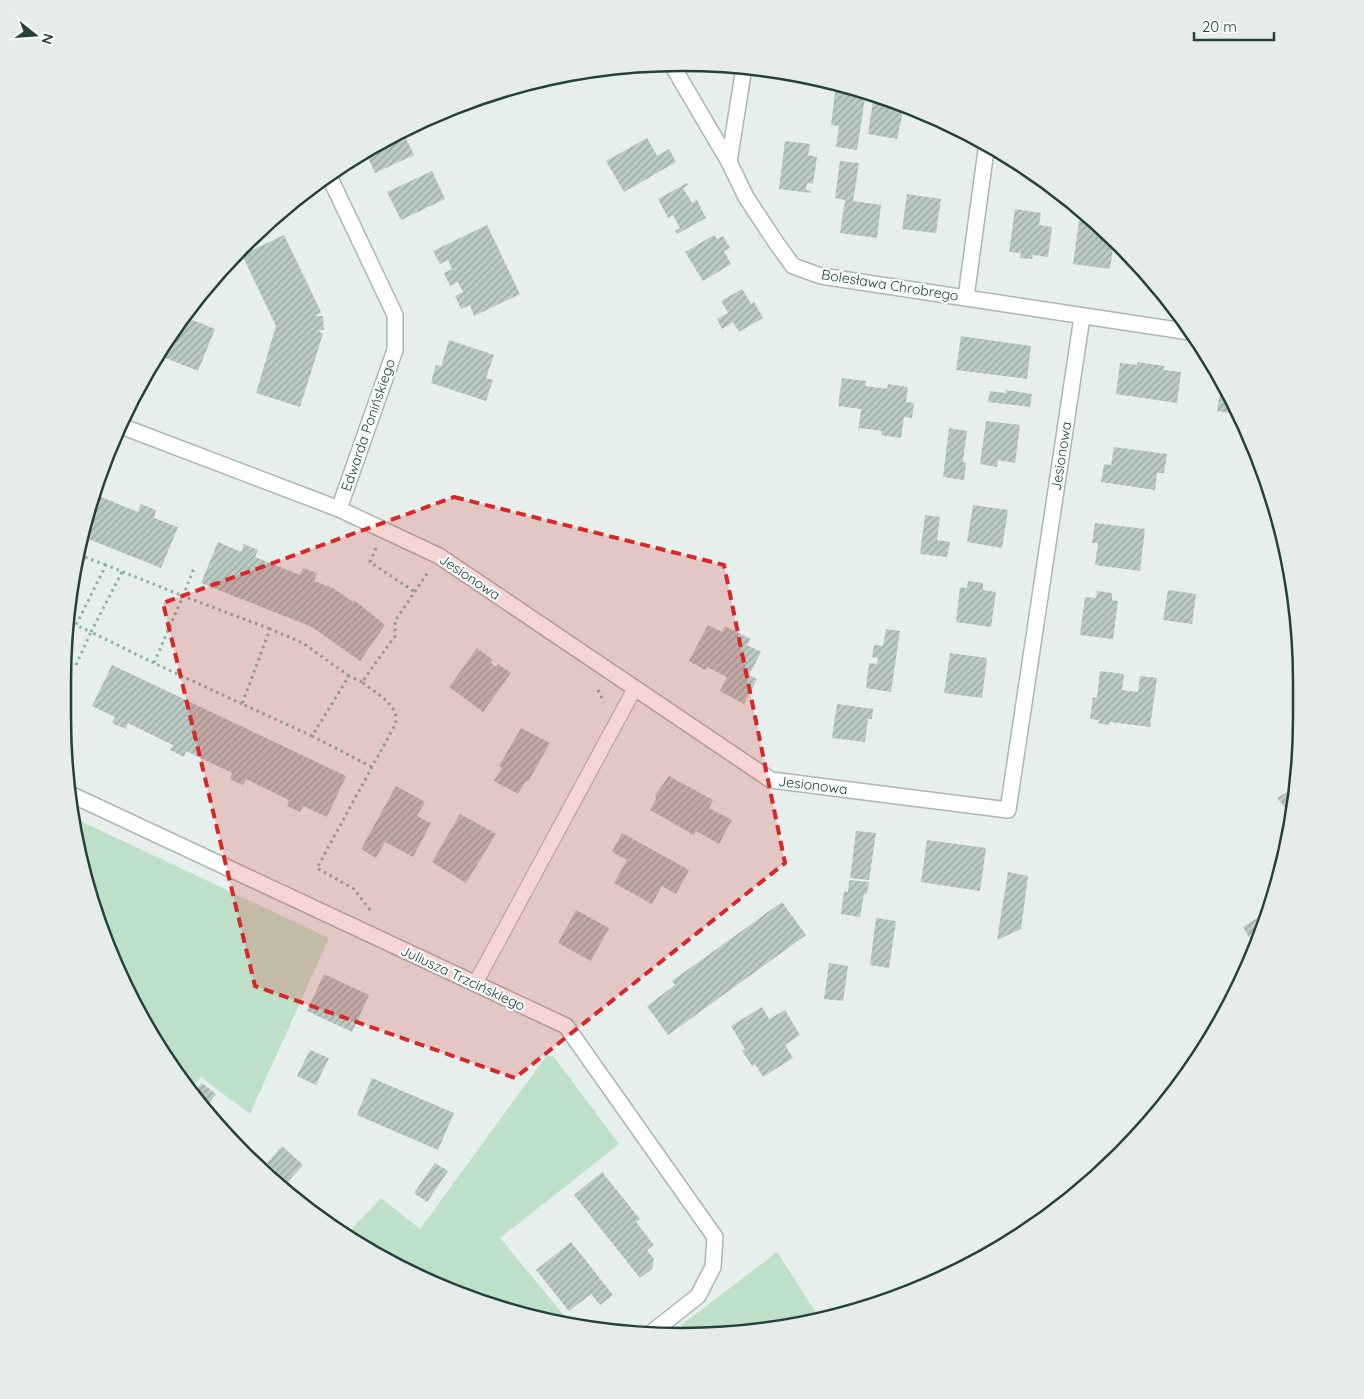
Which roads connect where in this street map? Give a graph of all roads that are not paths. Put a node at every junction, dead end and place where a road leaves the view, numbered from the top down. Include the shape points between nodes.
1 (676, 71) edge
2 (743, 75) edge
3 (986, 152) edge
4 (729, 162) junction
5 (332, 182) edge
6 (966, 297) junction
7 (1082, 317) junction
8 (1182, 331) edge
9 (127, 428) edge
10 (339, 509) junction
11 (635, 688) junction
12 (76, 797) edge
13 (475, 984) junction
14 (659, 1327) edge

1 - 4 street, Bolesława Chrobrego
2 - 4 street
3 - 6 street
4 - 6 street, Bolesława Chrobrego via 746,197 793,266 821,276
5 - 10 street, Edwarda Ponińskiego via 395,314 395,350
6 - 7 street, Bolesława Chrobrego
7 - 8 street, Bolesława Chrobrego
7 - 11 street, Jesionowa via 1008,810 771,780
9 - 10 street, Jesionowa
10 - 11 street, Jesionowa via 439,556
11 - 13 lane
12 - 13 street, Juliusza Trzcińskiego
13 - 14 street, Juliusza Trzcińskiego via 566,1026 715,1237 713,1267 698,1296

